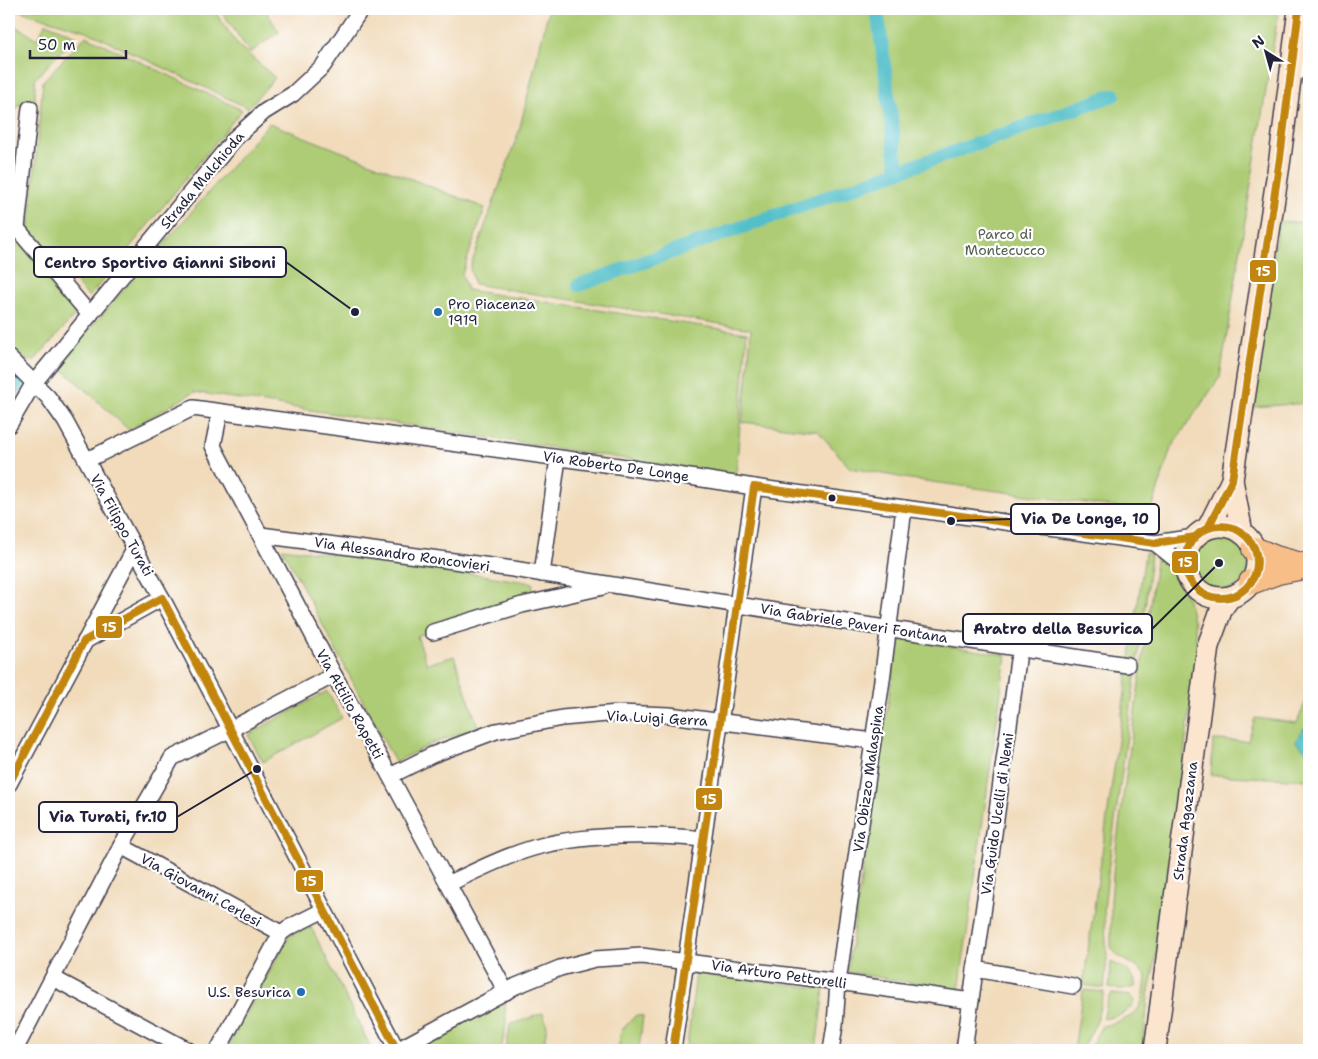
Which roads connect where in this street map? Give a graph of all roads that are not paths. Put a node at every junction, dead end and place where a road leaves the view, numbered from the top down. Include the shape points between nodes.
1 (361, 9) edge
2 (1299, 9) edge
3 (1307, 9) edge
4 (1309, 14) edge
5 (1309, 26) edge
6 (1305, 65) edge
7 (30, 108) dead end
8 (1280, 158) junction
9 (13, 224) edge
10 (90, 315) junction
11 (9, 358) edge
12 (33, 384) junction
13 (220, 412) junction
14 (9, 425) edge
15 (558, 458) junction
16 (87, 460) junction
17 (1232, 480) junction
18 (754, 487) junction
19 (904, 508) junction
20 (1202, 532) junction
21 (261, 535) junction
22 (1248, 541) junction
23 (1155, 543) junction
24 (135, 548) junction
25 (1185, 567) junction
26 (1307, 567) edge
27 (542, 574) junction
28 (1251, 582) junction
29 (612, 585) junction
30 (1197, 589) junction
31 (1230, 597) junction
32 (162, 598) junction
33 (738, 604) junction
34 (889, 628) junction
35 (433, 632) dead end
36 (84, 641) junction
37 (1208, 646) junction
38 (1018, 660) dead end
39 (1127, 665) dead end
40 (334, 675) junction
41 (721, 721) junction
42 (231, 729) junction
43 (873, 741) junction
44 (390, 776) junction
45 (9, 784) edge
46 (704, 839) junction
47 (121, 846) junction
48 (448, 884) junction
49 (324, 910) junction
50 (281, 934) junction
51 (686, 962) junction
52 (975, 969) junction
53 (53, 978) junction
54 (838, 982) junction
55 (1073, 986) dead end
56 (506, 992) junction
57 (971, 1001) junction
58 (15, 1050) edge
59 (188, 1050) edge
60 (218, 1050) edge
61 (397, 1050) edge
62 (673, 1050) edge
63 (831, 1050) edge
64 (964, 1050) edge
65 (1155, 1050) edge

1 - 10 street, Strada Malchioda via 323,66 293,94 264,112 237,136
2 - 8 main road
3 - 4 street
5 - 6 main road
6 - 8 main road
7 - 9 street
8 - 17 main road
9 - 10 street
10 - 12 street, Strada Malchioda
11 - 12 street, Via Filippo Turati
12 - 14 street, Strada Malchioda
12 - 16 street, Via Filippo Turati via 48,397
13 - 15 street, Via Roberto De Longe
13 - 16 street, Via Roberto De Longe via 193,408
13 - 21 street, Via Attilio Rapetti via 213,446
15 - 18 street, Via Roberto De Longe
15 - 27 street
16 - 24 street, Via Filippo Turati
17 - 20 main road
17 - 22 main road
18 - 19 street, Via Roberto De Longe
18 - 33 street
19 - 23 street, Via Roberto De Longe
19 - 34 street, Via Obizzo Malaspina
20 - 22 main road via 1220,526 1232,527
20 - 23 street
20 - 25 main road via 1187,551
21 - 27 street, Via Alessandro Roncovieri
21 - 40 street, Via Attilio Rapetti
22 - 26 main road
22 - 28 main road via 1256,566
23 - 25 street
24 - 32 street, Via Filippo Turati
24 - 36 street
25 - 30 main road
26 - 28 main road via 1278,572
27 - 29 street, Via Gabriele Paveri Fontana
28 - 31 main road
29 - 33 street, Via Gabriele Paveri Fontana
29 - 35 street, Via Gabriele Paveri Fontana via 522,605
30 - 31 main road via 1218,598
30 - 37 main road
31 - 37 main road, Strada Agazzana via 1222,608
32 - 36 street
32 - 42 street, Via Filippo Turati
33 - 34 street, Via Gabriele Paveri Fontana
33 - 41 street
34 - 39 street, Via Gabriele Paveri Fontana
34 - 43 street, Via Obizzo Malaspina
36 - 45 street
37 - 65 main road, Strada Agazzana
38 - 52 street, Via Guido Ucelli di Nemi
40 - 42 street
40 - 44 street, Via Attilio Rapetti
41 - 43 street, Via Luigi Gerra
41 - 44 street, Via Luigi Gerra via 618,713 562,718 496,731 432,755
41 - 46 street
42 - 47 street via 172,758
42 - 49 street, Via Filippo Turati
43 - 54 street, Via Obizzo Malaspina
44 - 48 street, Via Attilio Rapetti
46 - 48 street via 613,836 569,840 532,848
46 - 51 street
47 - 50 street, Via Giovanni Cerlesi
47 - 53 street
48 - 56 street, Via Attilio Rapetti
49 - 50 street
49 - 61 street, Via Filippo Turati
50 - 60 street
51 - 54 street, Via Arturo Pettorelli
51 - 56 street, Via Arturo Pettorelli via 642,956 595,959 560,968
51 - 62 street
52 - 55 street
52 - 57 street, Via Guido Ucelli di Nemi
53 - 58 street
53 - 59 street
54 - 57 street, Via Arturo Pettorelli
54 - 63 street, Via Obizzo Malaspina
56 - 61 street, Via Arturo Pettorelli
57 - 64 street, Via Guido Ucelli di Nemi

